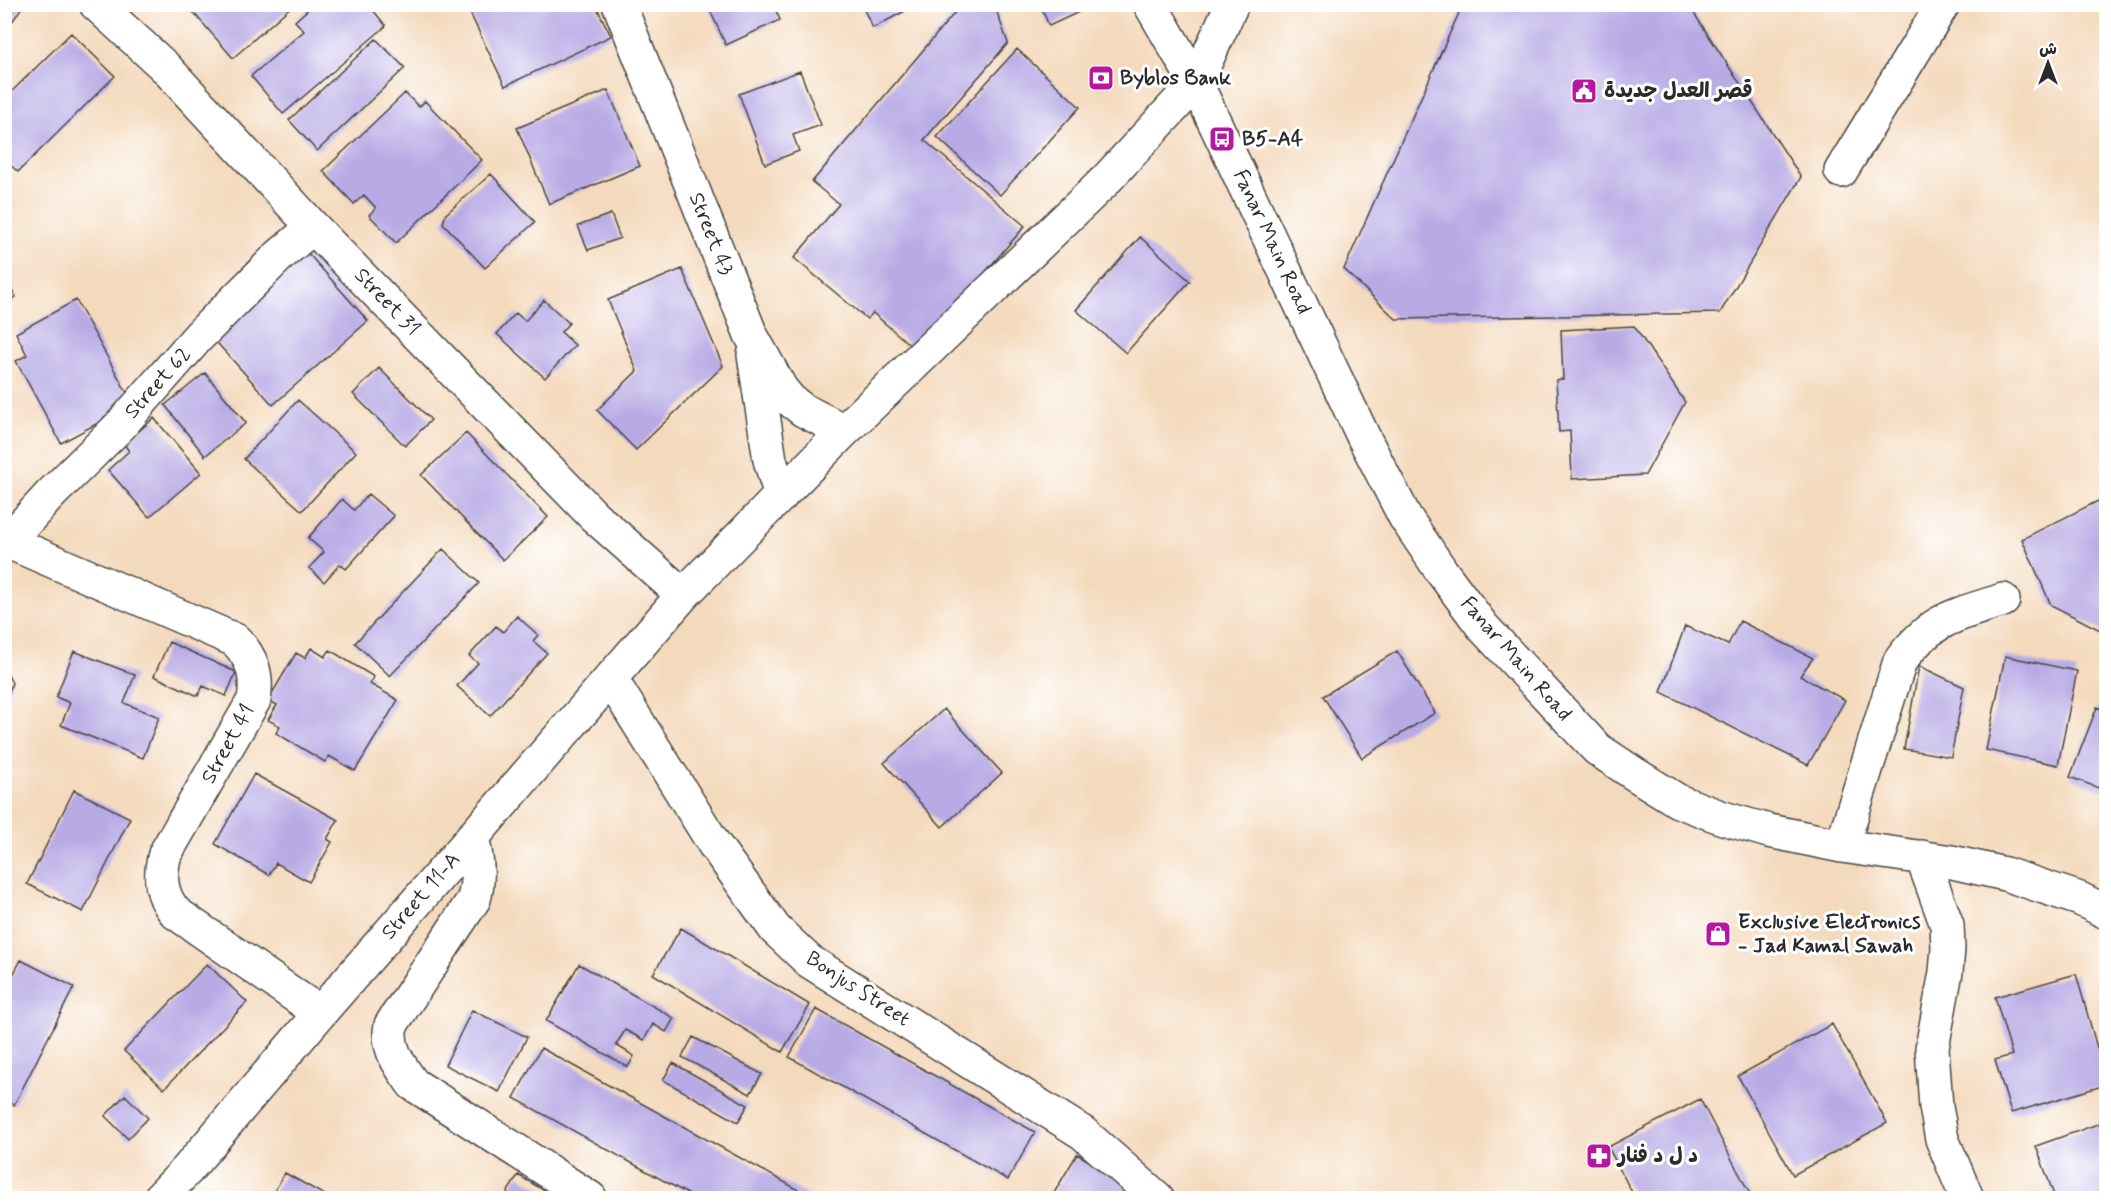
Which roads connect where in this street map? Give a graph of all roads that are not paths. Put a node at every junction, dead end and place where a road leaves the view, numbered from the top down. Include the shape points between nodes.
1 (96, 4) edge
2 (619, 4) edge
3 (1150, 4) edge
4 (1232, 4) edge
5 (1943, 4) edge
6 (1196, 83) junction
7 (1840, 171) dead end
8 (313, 227) junction
9 (751, 335) junction
10 (844, 431) junction
11 (781, 496) junction
12 (6, 541) edge
13 (683, 595) junction
14 (2003, 600) dead end
15 (611, 679) junction
16 (472, 837) junction
17 (1842, 846) junction
18 (1922, 857) junction
19 (2106, 912) edge
20 (320, 1013) junction
21 (160, 1198) edge
22 (590, 1198) edge
23 (1157, 1198) edge
24 (1967, 1198) edge

1 - 8 street, Street 31 via 165,67
2 - 9 street, Street 43
3 - 6 street, Fanar Main Road
4 - 6 street, Street 11-A
5 - 7 street
6 - 10 street, Street 11-A via 1103,183
6 - 17 street, Fanar Main Road via 1405,517 1483,627 1597,749 1678,801 1769,831
8 - 12 street, Street 62 via 198,337 121,425
8 - 13 street, Street 31 via 594,516
9 - 10 street, Street 43 via 790,400
9 - 11 street via 770,460
10 - 11 street, Street 11-A
11 - 13 street, Street 11-A
12 - 20 street, Street 41 via 235,640 250,657 256,678 254,700 165,854 161,880 169,905 176,913
13 - 15 street, Street 11-A
14 - 17 street via 1942,620 1916,640 1900,661
15 - 16 street, Street 11-A
15 - 23 street, Bonjus Street via 714,844 775,928 809,961 1083,1133
16 - 20 street, Street 11-A
16 - 22 street via 478,859 474,899 392,1025 394,1057 413,1084
17 - 18 street, Fanar Main Road
18 - 19 street, Fanar Main Road via 2005,873
18 - 24 street via 1947,926 1946,972 1932,1048 1936,1107 1942,1139
20 - 21 street, Street 11-A

